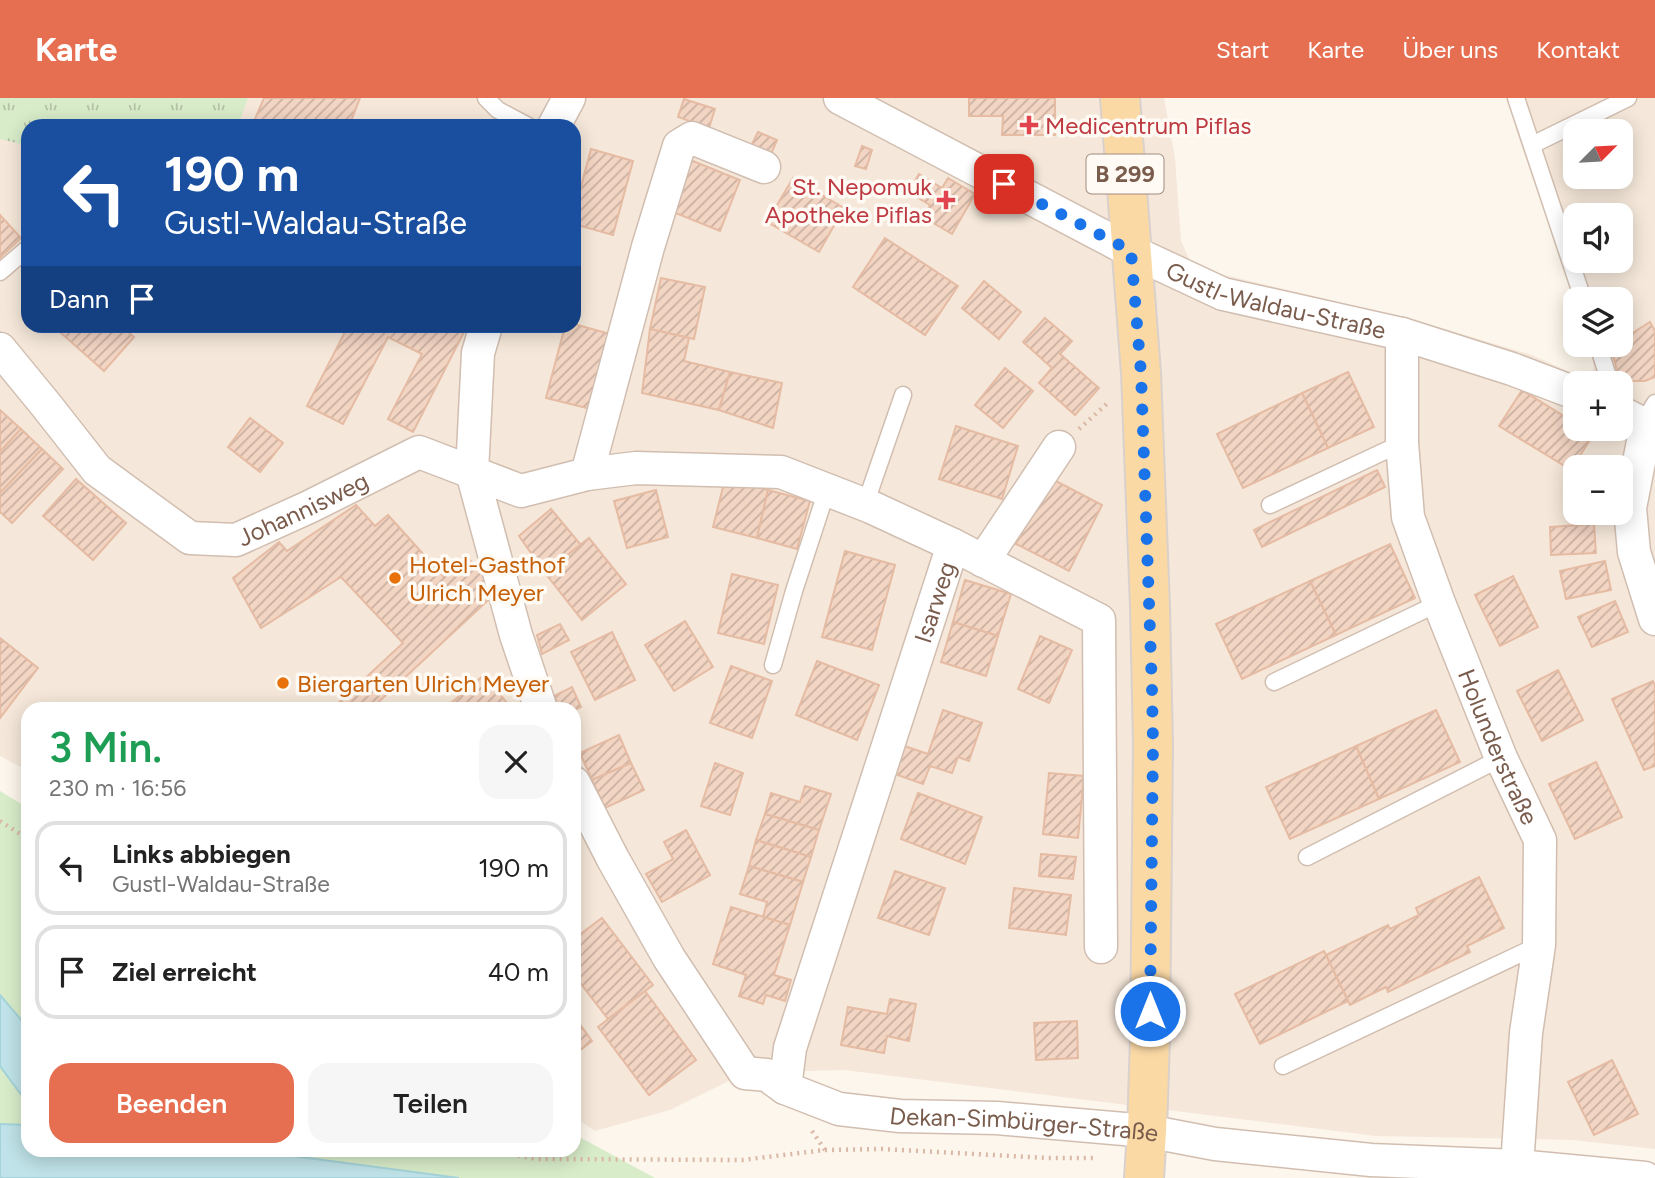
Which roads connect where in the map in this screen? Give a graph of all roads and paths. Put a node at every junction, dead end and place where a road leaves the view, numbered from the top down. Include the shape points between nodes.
1 (486, 98) edge
2 (569, 98) edge
3 (840, 98) edge
4 (1120, 98) edge
5 (1516, 98) edge
6 (1628, 98) edge
7 (515, 119) edge
8 (558, 119) edge
9 (1531, 145) junction
10 (764, 167) dead end
11 (1131, 251) junction
12 (21, 254) edge
13 (0, 272) edge
14 (1579, 287) edge
15 (484, 333) edge
16 (1402, 334) junction
17 (1, 351) edge
18 (1141, 373) junction
19 (1563, 388) edge
20 (903, 395) dead end
21 (1644, 418) edge
22 (1402, 443) junction
23 (1059, 447) joint
24 (472, 472) junction
25 (587, 474) junction
26 (827, 490) junction
27 (864, 505) junction
28 (1270, 505) dead end
29 (953, 545) junction
30 (983, 561) junction
31 (1439, 603) junction
32 (1655, 618) edge
33 (773, 665) dead end
34 (1274, 682) dead end
35 (539, 702) edge
36 (1501, 758) junction
37 (581, 797) edge
38 (0, 821) edge
39 (21, 834) edge
40 (1307, 857) dead end
41 (1539, 945) junction
42 (1101, 947) dead end
43 (1283, 1066) dead end
44 (785, 1088) junction
45 (1145, 1156) edge
46 (526, 1157) edge
47 (1517, 1166) junction
48 (1644, 1178) edge

1 - 7 lane
2 - 8 street
3 - 11 street, Gustl-Waldau-Straße
4 - 11 main road, B 299
5 - 9 lane
6 - 9 lane
9 - 14 lane
10 - 25 street via 692,138 679,146
11 - 16 street, Gustl-Waldau-Straße via 1223,294
11 - 18 main road, B 299
12 - 13 lane
15 - 24 street via 478,353
16 - 19 street, Gustl-Waldau-Straße
16 - 22 street, Holunderstraße
17 - 24 street, Johannisweg via 97,470 190,538 236,540 419,452
18 - 23 path
18 - 45 main road, B 299 via 1153,744
20 - 27 lane
21 - 32 street via 1630,508 1634,552
22 - 28 lane
22 - 31 street, Holunderstraße via 1408,517
23 - 30 street
24 - 25 street, Johannisweg via 520,491
24 - 35 street
25 - 26 street, Johannisweg via 636,468 780,472
26 - 27 street, Johannisweg
26 - 33 lane
27 - 29 street, Johannisweg
29 - 30 street, Isarweg
29 - 44 street, Isarweg via 790,1048
30 - 42 street, Isarweg via 1099,620
31 - 34 lane
31 - 36 street, Holunderstraße
36 - 40 lane
36 - 41 street, Holunderstraße via 1540,840
37 - 44 street, Dekan-Simbürger-Straße via 669,958 746,1073 767,1075
38 - 39 path
41 - 43 lane
41 - 47 street, Holunderstraße via 1526,1033
44 - 45 street, Dekan-Simbürger-Straße via 839,1109 900,1116 997,1118
45 - 46 path via 1048,1158 882,1149 742,1160
45 - 47 street, Dekan-Simbürger-Straße via 1215,1144 1371,1160
47 - 48 street, Dekan-Simbürger-Straße

